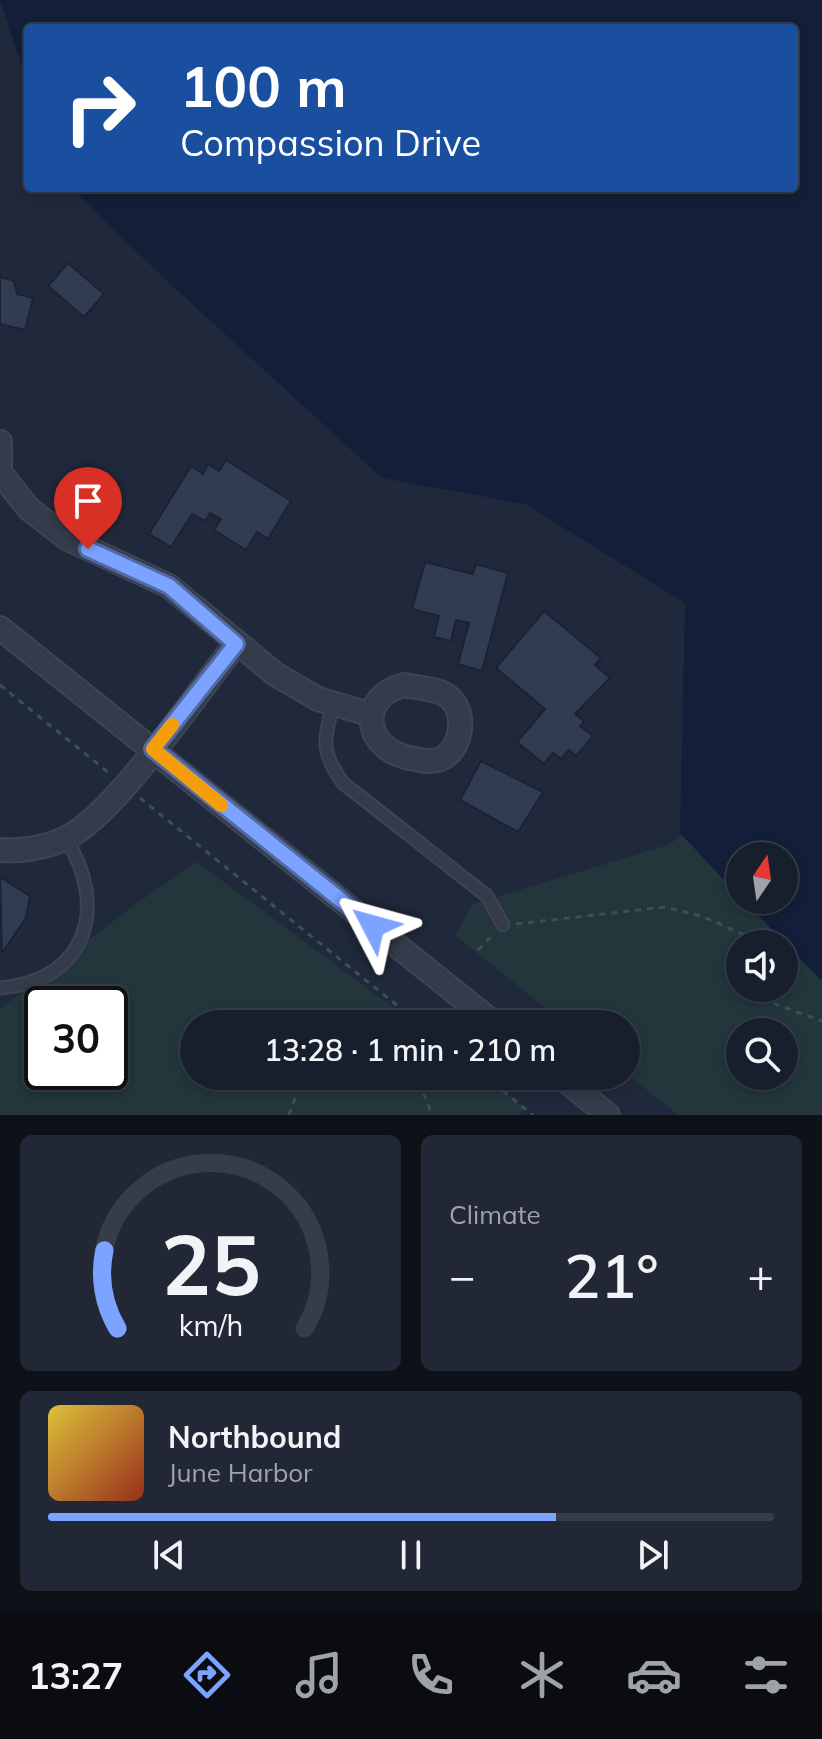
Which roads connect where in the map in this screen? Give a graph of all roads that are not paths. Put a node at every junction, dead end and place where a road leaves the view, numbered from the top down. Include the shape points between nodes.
1 (0, 442) edge
2 (1, 475) edge
3 (0, 628) edge
4 (236, 644) junction
5 (333, 704) junction
6 (372, 715) dead end
7 (153, 749) junction
8 (66, 839) junction
9 (0, 850) edge
10 (503, 925) road end
11 (0, 988) edge
12 (478, 1010) edge
13 (577, 1090) edge
14 (608, 1115) edge

1 - 2 street
2 - 4 street via 29,509 68,539 169,586
3 - 7 street
4 - 5 street via 275,674
4 - 7 street
5 - 6 street
5 - 10 lane via 324,739 326,760 343,783 487,896
7 - 8 street via 99,816
7 - 12 street
8 - 9 street
8 - 11 lane via 87,882 83,936 50,974
13 - 14 street

